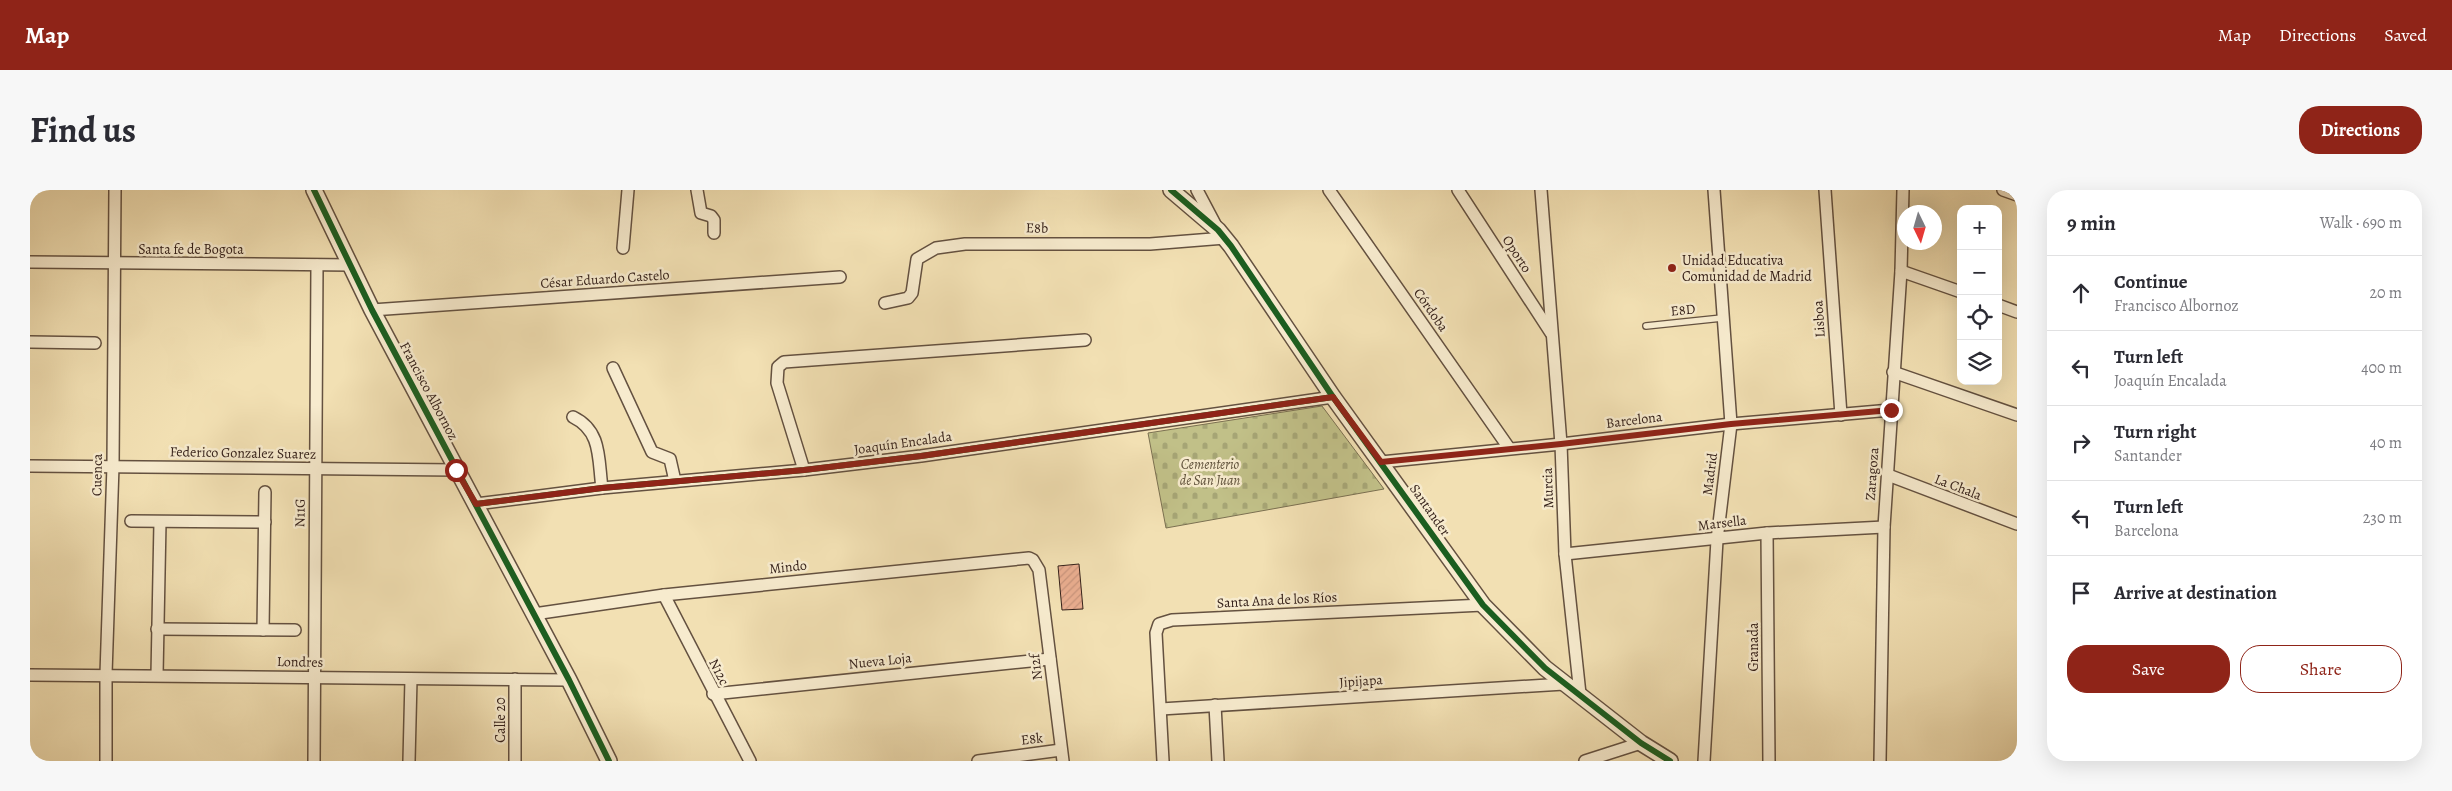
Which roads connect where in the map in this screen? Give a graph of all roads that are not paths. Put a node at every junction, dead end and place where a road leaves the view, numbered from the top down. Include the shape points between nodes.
1 (115, 190) edge
2 (314, 190) edge
3 (628, 190) edge
4 (697, 190) edge
5 (1171, 190) edge
6 (1196, 190) edge
7 (1329, 190) edge
8 (1458, 190) edge
9 (1541, 190) edge
10 (1714, 190) edge
11 (1825, 190) edge
12 (1903, 190) edge
13 (2003, 190) edge
14 (2017, 195) edge
15 (714, 233) dead end
16 (1222, 234) junction
17 (623, 248) dead end
18 (30, 262) edge
19 (114, 263) junction
20 (317, 265) junction
21 (351, 265) junction
22 (1901, 271) junction
23 (840, 277) dead end
24 (1957, 291) edge
25 (884, 303) dead end
26 (2002, 306) edge
27 (372, 310) junction
28 (2017, 312) edge
29 (1722, 318) junction
30 (1646, 326) dead end
31 (1552, 334) junction
32 (1085, 340) dead end
33 (30, 342) edge
34 (95, 343) dead end
35 (613, 368) dead end
36 (1893, 372) junction
37 (1333, 397) junction
38 (1891, 410) junction
39 (1841, 415) junction
40 (2017, 415) edge
41 (573, 417) dead end
42 (1731, 424) junction
43 (1561, 444) junction
44 (1509, 448) junction
45 (1381, 462) junction
46 (30, 466) edge
47 (113, 466) junction
48 (316, 470) junction
49 (456, 470) junction
50 (804, 470) junction
51 (1888, 475) junction
52 (675, 482) junction
53 (602, 488) junction
54 (265, 492) dead end
55 (476, 504) junction
56 (131, 521) dead end
57 (160, 522) junction
58 (265, 522) junction
59 (2017, 524) edge
60 (1884, 527) junction
61 (1767, 533) junction
62 (1717, 540) junction
63 (1565, 554) junction
64 (1039, 570) joint
65 (664, 595) junction
66 (1483, 605) junction
67 (534, 614) junction
68 (157, 629) junction
69 (264, 630) junction
70 (295, 630) dead end
71 (1050, 659) junction
72 (106, 674) junction
73 (30, 675) edge
74 (157, 675) junction
75 (313, 678) junction
76 (411, 678) junction
77 (515, 679) junction
78 (569, 680) junction
79 (1564, 684) junction
80 (713, 694) junction
81 (1580, 694) junction
82 (1215, 705) junction
83 (1161, 709) junction
84 (1641, 743) junction
85 (1062, 756) edge
86 (106, 761) edge
87 (314, 761) edge
88 (409, 761) edge
89 (515, 761) edge
90 (609, 761) edge
91 (750, 761) edge
92 (978, 761) edge
93 (1163, 761) edge
94 (1218, 761) edge
95 (1585, 761) edge
96 (1670, 761) edge
97 (1704, 761) edge
98 (1769, 761) edge
99 (1880, 761) edge

1 - 19 street, Cuenca
2 - 21 street, Francisco Albornoz
3 - 17 street
4 - 15 street via 701,213 713,217
5 - 16 street, Santander
6 - 16 street
7 - 44 street, Córdoba
8 - 31 street, Oporto
9 - 31 street, Murcia
10 - 29 street, Madrid
11 - 39 street, Lisboa
12 - 22 street, Zaragoza
13 - 14 street
16 - 25 street, E8b via 1150,244 947,245 930,250 917,259 912,293 908,298
16 - 37 street, Santander
18 - 19 street, Santa fe de Bogota
19 - 20 street, Santa fe de Bogota
19 - 47 street, Cuenca
20 - 21 street, Santa fe de Bogota
20 - 48 street, N11G
21 - 27 street, Francisco Albornoz
22 - 24 street
22 - 36 street, Zaragoza
23 - 27 street, César Eduardo Castelo
26 - 28 street
27 - 49 street, Francisco Albornoz
29 - 30 lane, E8D
29 - 42 street, Madrid
31 - 43 street, Murcia
32 - 50 street via 784,362 778,366 777,383
33 - 34 street
35 - 52 street via 652,452 670,459
36 - 38 street, Zaragoza
36 - 40 street
37 - 45 street, Santander
37 - 50 street, Joaquín Encalada
38 - 39 street, Barcelona
38 - 51 street, Zaragoza
39 - 42 street, Barcelona
41 - 53 street via 584,422 593,434
42 - 43 street, Barcelona
42 - 62 street, Madrid
43 - 44 street, Barcelona
43 - 63 street, Murcia
44 - 45 street, Barcelona
45 - 66 street, Santander
46 - 47 street, Federico Gonzalez Suarez
47 - 48 street, Federico Gonzalez Suarez
47 - 72 street, Cuenca
48 - 49 street, Federico Gonzalez Suarez
48 - 75 street, N11G
49 - 55 street, Francisco Albornoz
50 - 52 street, Joaquín Encalada
51 - 59 street, La Chala
51 - 60 street, Zaragoza
52 - 53 street, Joaquín Encalada
53 - 55 street, Joaquín Encalada
54 - 58 street
55 - 67 street, Francisco Albornoz
56 - 57 street
57 - 58 street
57 - 68 street
58 - 69 street
60 - 61 street, Marsella
60 - 99 street, Zaragoza
61 - 62 street, Marsella
61 - 98 street, Granada
62 - 63 street, Marsella
62 - 97 street, Madrid
63 - 81 street, Murcia
64 - 65 street, Mindo via 1033,560 1020,558
64 - 71 street, N12f
65 - 67 street, Mindo
65 - 80 street, N12c
66 - 79 street, Santander via 1525,650
66 - 83 street, Santa Ana de los Ríos via 1165,621 1159,624 1156,633
67 - 78 street, Francisco Albornoz
68 - 69 street
68 - 74 street
69 - 70 street
71 - 80 street, Nueva Loja
71 - 85 street, N12f
72 - 73 street, Londres
72 - 74 street, Londres
72 - 86 street, Cuenca
74 - 75 street, Londres
75 - 76 street, Londres
75 - 87 street, N11G
76 - 77 street, Londres
76 - 88 street
77 - 78 street, Londres
77 - 89 street, Calle 20
78 - 90 street, Francisco Albornoz
79 - 81 street, Santander
79 - 82 street, Jipijapa
80 - 91 street, N12c
81 - 84 street, Santander
82 - 83 street, Jipijapa
82 - 94 street
83 - 93 street
84 - 95 street
84 - 96 street, Santander
85 - 92 street, E8k

